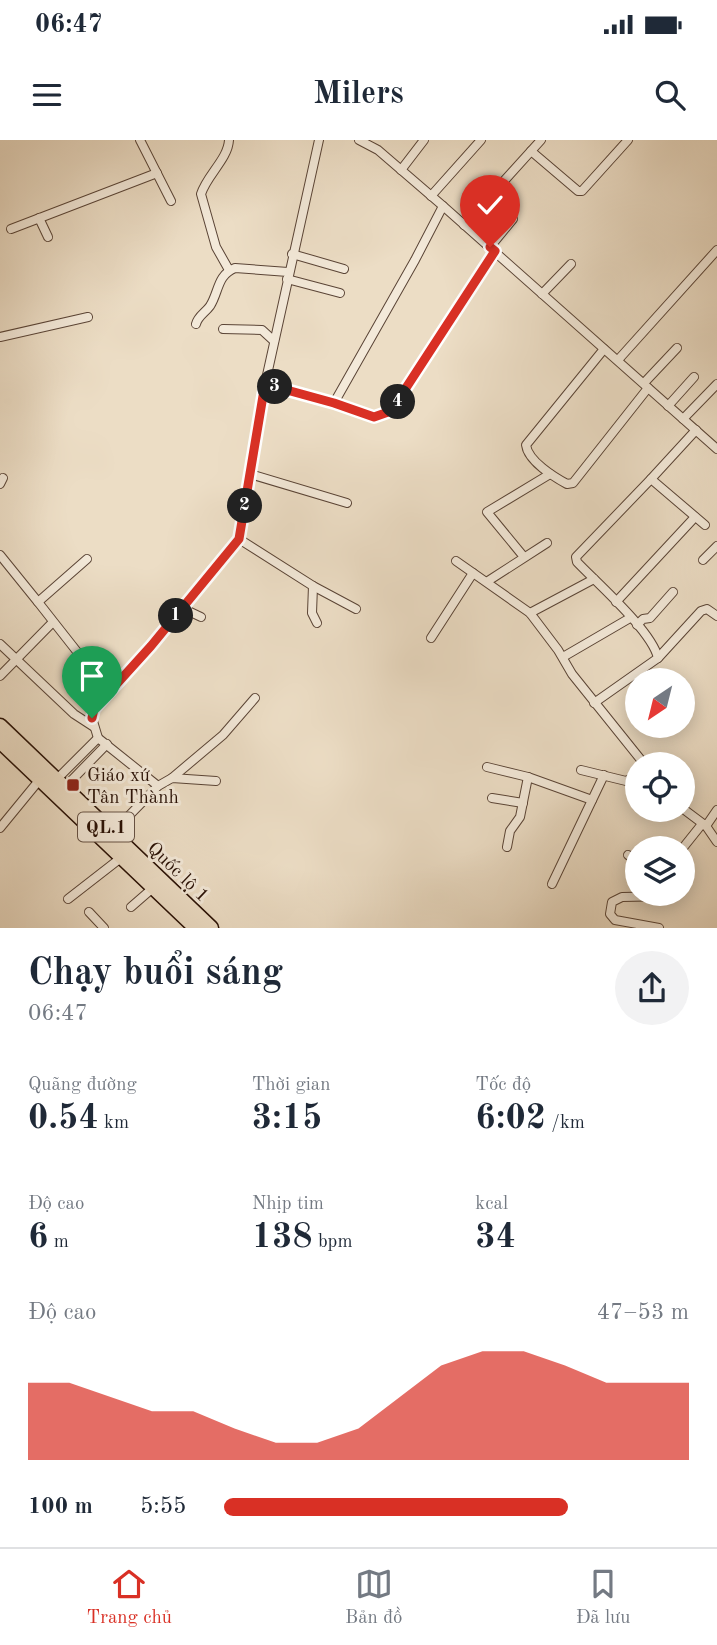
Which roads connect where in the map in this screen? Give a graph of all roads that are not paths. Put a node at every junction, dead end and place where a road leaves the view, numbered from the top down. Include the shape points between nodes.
1 (140, 140) edge
2 (229, 140) edge
3 (319, 140) edge
4 (359, 140) edge
5 (385, 140) edge
6 (424, 140) edge
7 (481, 140) edge
8 (541, 140) edge
9 (628, 140) edge
10 (378, 150) junction
11 (531, 151) junction
12 (401, 170) junction
13 (157, 173) junction
14 (431, 196) junction
15 (171, 201) dead end
16 (443, 206) junction
17 (39, 218) junction
18 (513, 219) dead end
19 (464, 225) junction
20 (11, 229) dead end
21 (48, 237) dead end
22 (492, 249) junction
23 (717, 250) edge
24 (292, 254) junction
25 (571, 264) dead end
26 (344, 269) dead end
27 (229, 270) junction
28 (288, 276) junction
29 (340, 293) dead end
30 (542, 294) junction
31 (89, 317) dead end
32 (196, 324) dead end
33 (223, 329) dead end
34 (0, 337) edge
35 (274, 341) junction
36 (677, 348) dead end
37 (604, 349) junction
38 (618, 360) junction
39 (694, 377) dead end
40 (265, 384) junction
41 (717, 384) edge
42 (646, 386) junction
43 (334, 403) junction
44 (668, 406) junction
45 (683, 419) junction
46 (696, 430) junction
47 (717, 449) edge
48 (250, 474) junction
49 (550, 474) junction
50 (651, 480) junction
51 (347, 503) dead end
52 (695, 517) junction
53 (705, 526) dead end
54 (239, 539) junction
55 (547, 543) dead end
56 (717, 546) edge
57 (0, 555) edge
58 (524, 557) junction
59 (87, 559) dead end
60 (704, 560) dead end
61 (456, 561) dead end
62 (472, 573) junction
63 (594, 579) junction
64 (488, 582) junction
65 (313, 586) junction
66 (673, 592) dead end
67 (38, 602) junction
68 (616, 602) junction
69 (182, 608) junction
70 (356, 609) dead end
71 (530, 612) junction
72 (717, 616) edge
73 (201, 617) dead end
74 (630, 618) junction
75 (52, 622) junction
76 (317, 623) dead end
77 (637, 625) junction
78 (431, 638) dead end
79 (0, 644) edge
80 (563, 657) junction
81 (657, 658) junction
82 (16, 659) junction
83 (0, 676) edge
84 (113, 688) junction
85 (255, 698) dead end
86 (594, 702) junction
87 (0, 726) edge
88 (94, 727) junction
89 (98, 738) junction
90 (0, 741) edge
91 (107, 744) junction
92 (634, 752) edge
93 (487, 767) dead end
94 (581, 769) dead end
95 (604, 775) junction
96 (528, 777) junction
97 (41, 778) junction
98 (172, 778) junction
99 (216, 781) dead end
100 (625, 781) edge
101 (61, 783) junction
102 (158, 786) junction
103 (492, 797) dead end
104 (592, 800) junction
105 (523, 803) junction
106 (717, 810) edge
107 (695, 818) edge
108 (704, 825) junction
109 (0, 828) edge
110 (112, 833) junction
111 (694, 836) edge
112 (717, 842) edge
113 (507, 846) dead end
114 (122, 857) junction
115 (552, 884) dead end
116 (153, 887) junction
117 (625, 897) edge
118 (68, 899) dead end
119 (131, 908) dead end
120 (89, 912) dead end
121 (104, 928) edge
122 (195, 928) edge
123 (211, 928) edge
124 (659, 928) edge

1 - 13 street
2 - 27 street via 201,194 216,247
3 - 24 street
4 - 10 street
5 - 10 street
6 - 12 street
7 - 14 street
8 - 11 street
9 - 11 street via 582,191
10 - 12 street
11 - 19 street
12 - 14 street
13 - 15 street
13 - 17 street
14 - 16 street
16 - 19 street
16 - 43 street
17 - 20 street
17 - 21 street
18 - 22 street
19 - 22 street
22 - 30 street
22 - 43 street via 391,411 374,417
23 - 38 street
24 - 26 street
24 - 28 street
25 - 30 street
27 - 28 street
27 - 32 street
28 - 29 street
28 - 35 street
30 - 37 street
31 - 34 street
33 - 35 street via 262,330
35 - 40 street
36 - 42 street
37 - 38 street
37 - 49 street via 526,445 528,453
38 - 42 street
39 - 44 street
40 - 43 street
40 - 48 street
41 - 45 street
42 - 44 street
42 - 49 street via 572,483
44 - 45 street
45 - 46 street
46 - 47 street
46 - 50 street
48 - 51 street
48 - 54 street
49 - 58 street via 487,512
50 - 52 street
50 - 63 street via 576,557
52 - 53 street
52 - 68 street
54 - 65 street
54 - 69 street
55 - 58 street
56 - 60 street
57 - 67 street
58 - 64 street
59 - 67 street
61 - 62 street
62 - 64 street
62 - 78 street
63 - 68 street
63 - 71 street
64 - 71 street
65 - 70 street
65 - 76 street via 312,613
66 - 77 street via 650,618
67 - 75 street
68 - 74 street
69 - 73 street
69 - 84 street
71 - 80 street
72 - 81 street via 707,609 701,611
74 - 77 street
74 - 80 street
75 - 82 street
75 - 84 street
77 - 81 street
79 - 82 street
80 - 86 street
81 - 86 street
82 - 83 street
82 - 88 street
84 - 88 street via 94,709
85 - 98 street via 223,735
86 - 92 street
87 - 101 highway, Quốc lộ 1 / QL.1
88 - 89 street
89 - 91 street
89 - 101 street
90 - 97 highway, Quốc lộ 1 / QL.1
91 - 101 street
91 - 102 street
93 - 96 street
94 - 95 street
95 - 100 street
95 - 104 street
96 - 104 street
96 - 105 street
97 - 109 street
97 - 114 highway, Quốc lộ 1 / QL.1
98 - 99 street
98 - 102 street
101 - 110 highway, Quốc lộ 1 / QL.1
102 - 110 street
103 - 105 street
104 - 115 street
105 - 113 street
106 - 108 street
107 - 108 street
108 - 111 street
108 - 112 street
110 - 123 highway, Quốc lộ 1 / QL.1
114 - 116 highway, Quốc lộ 1 / QL.1
114 - 118 street
116 - 119 street
116 - 122 highway, Quốc lộ 1 / QL.1
117 - 124 street via 612,902 610,914 615,920
120 - 121 street

